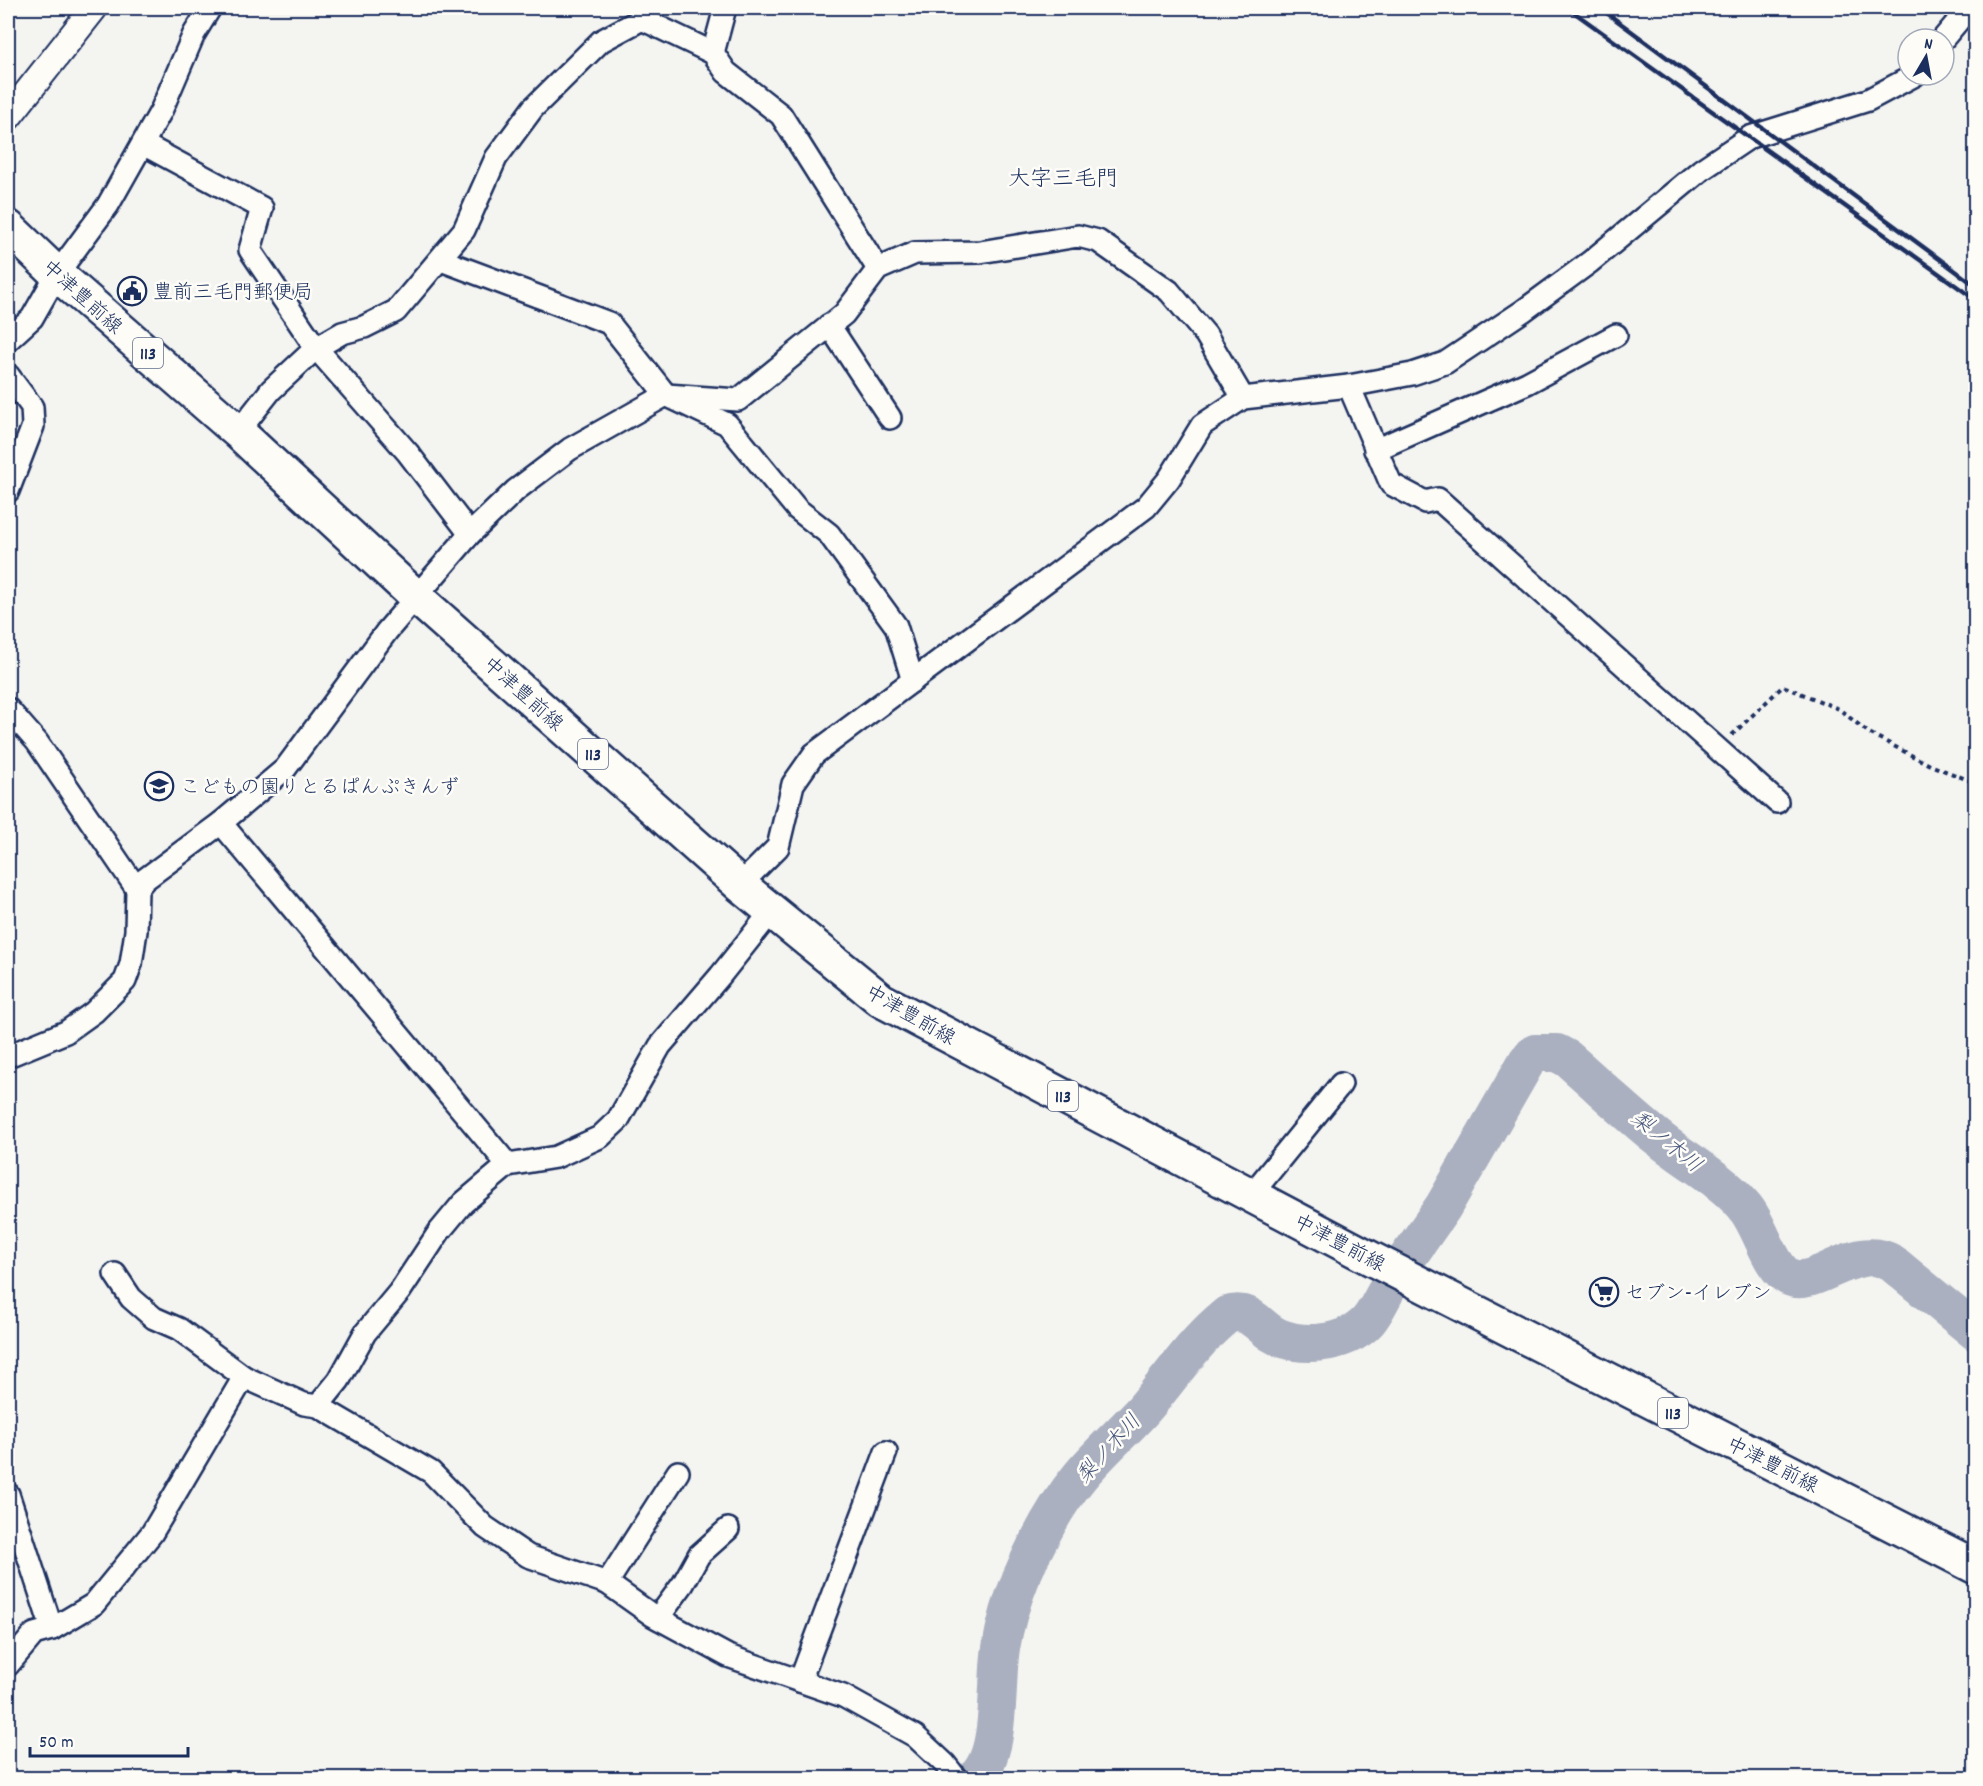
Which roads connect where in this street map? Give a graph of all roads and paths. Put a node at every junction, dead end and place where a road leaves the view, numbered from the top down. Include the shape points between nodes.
1 (94, 8) edge
2 (210, 8) edge
3 (725, 8) edge
4 (1969, 8) edge
5 (1953, 27) edge
6 (713, 53) junction
7 (1896, 85) edge
8 (8, 117) edge
9 (143, 144) junction
10 (8, 227) edge
11 (441, 260) junction
12 (878, 269) junction
13 (57, 274) junction
14 (829, 325) junction
15 (1616, 335) dead end
16 (8, 340) edge
17 (316, 348) junction
18 (8, 375) edge
19 (1349, 386) junction
20 (666, 395) junction
21 (1243, 398) junction
22 (890, 418) dead end
23 (238, 432) junction
24 (1375, 450) junction
25 (8, 491) edge
26 (470, 534) junction
27 (415, 596) junction
28 (913, 681) junction
29 (8, 709) edge
30 (1718, 749) junction
31 (1976, 783) edge
32 (1777, 802) dead end
33 (221, 824) junction
34 (740, 885) junction
35 (137, 888) junction
36 (771, 912) junction
37 (8, 1056) edge
38 (1341, 1084) dead end
39 (508, 1166) junction
40 (1251, 1195) junction
41 (115, 1274) dead end
42 (244, 1377) junction
43 (318, 1406) junction
44 (886, 1452) dead end
45 (678, 1472) dead end
46 (8, 1494) edge
47 (728, 1529) dead end
48 (1976, 1568) edge
49 (607, 1583) junction
50 (658, 1618) junction
51 (52, 1629) junction
52 (8, 1665) edge
53 (800, 1681) junction
54 (956, 1779) edge

1 - 8 street
2 - 9 street
3 - 6 street
4 - 5 street
6 - 11 street via 642,19 601,41 533,108 496,158 464,230
6 - 12 street via 726,72 782,115
7 - 19 street via 1868,100 1750,137 1701,170 1590,262 1481,342 1445,363 1412,374
9 - 13 street via 108,205
9 - 17 street via 262,208 250,250
10 - 13 main road, 中津豊前線 / 113
11 - 17 street via 396,311
11 - 20 street via 609,323
12 - 14 street via 844,314
12 - 21 street via 915,253 980,252 1078,237 1098,241 1169,291 1206,335
13 - 16 street via 32,318
13 - 23 main road, 中津豊前線 / 113
14 - 20 street via 738,400
14 - 22 street
15 - 24 street via 1527,383
17 - 23 street via 271,390
17 - 26 street via 408,453
18 - 25 street via 32,407 33,426
19 - 21 street
19 - 24 street
20 - 26 street via 570,449 516,490
20 - 28 street via 727,424 797,509 829,534 896,626
21 - 28 street via 1202,425 1169,479 1146,507
23 - 27 main road, 中津豊前線 / 113
24 - 30 street via 1391,484 1425,502 1438,499
26 - 27 street
27 - 33 street via 285,769
27 - 34 main road, 中津豊前線 / 113
28 - 34 street via 814,754 793,784 778,847
29 - 35 street via 37,742
30 - 31 path via 1783,686 1839,709 1869,733 1930,765
30 - 32 street
33 - 35 street
33 - 39 street
34 - 36 main road, 中津豊前線 / 113
35 - 37 street via 136,931 125,981 94,1012 66,1032
36 - 39 street via 660,1046 618,1120 600,1137 556,1156
36 - 40 main road, 中津豊前線 / 113 via 881,1000
38 - 40 street
39 - 43 street via 463,1203 439,1232 400,1291 365,1333 339,1380
40 - 48 main road, 中津豊前線 / 113
41 - 42 street via 131,1298 154,1318 179,1329
42 - 43 street via 304,1404
42 - 51 street via 152,1533 94,1604
43 - 49 street via 431,1472 485,1527 528,1556
44 - 53 street
45 - 49 street
46 - 51 street
47 - 50 street via 699,1555
49 - 50 street
50 - 53 street via 729,1656
51 - 52 street via 34,1634
53 - 54 street via 843,1696 915,1736

